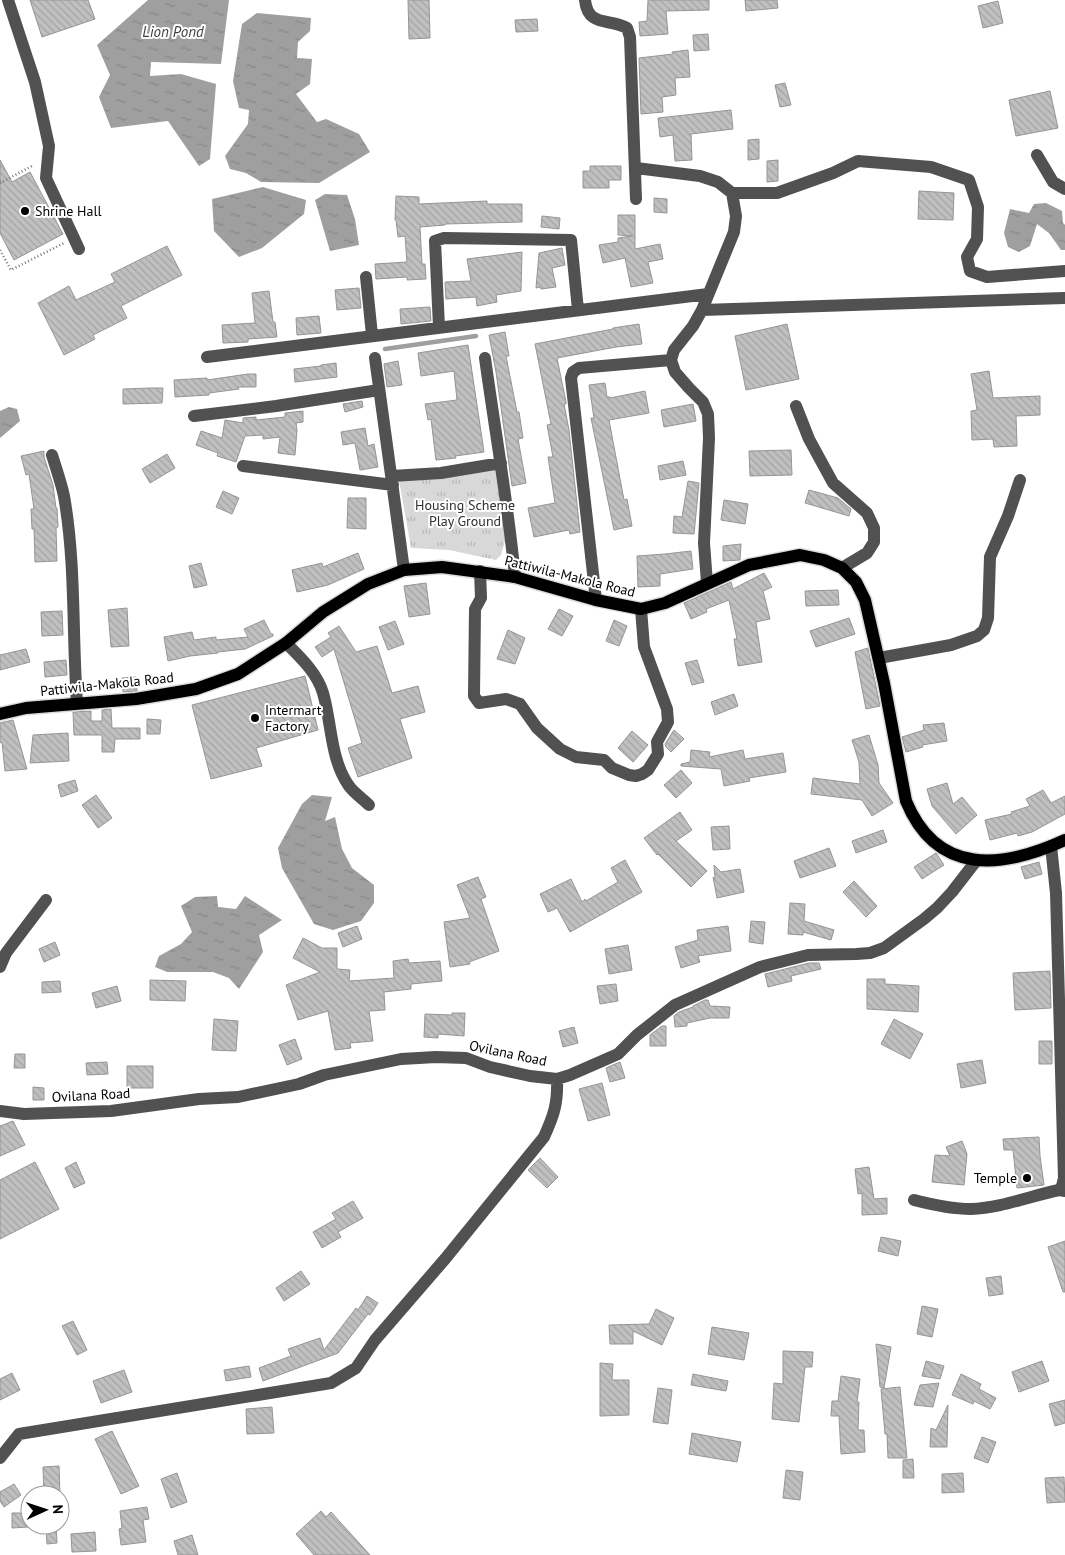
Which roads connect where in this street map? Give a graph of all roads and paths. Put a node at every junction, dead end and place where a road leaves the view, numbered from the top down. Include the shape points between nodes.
1 (8, 0) edge
2 (585, 0) edge
3 (1037, 154) dead end
4 (48, 158) junction
5 (636, 168) junction
6 (0, 182) edge
7 (1065, 189) edge
8 (732, 193) junction
9 (636, 199) dead end
10 (77, 244) joint
11 (0, 250) edge
12 (1065, 271) edge
13 (366, 277) dead end
14 (708, 294) junction
15 (1065, 298) edge
16 (578, 310) junction
17 (702, 310) junction
18 (439, 327) junction
19 (372, 335) junction
20 (207, 357) dead end
21 (375, 358) dead end
22 (485, 358) dead end
23 (671, 360) junction
24 (379, 390) junction
25 (796, 406) dead end
26 (194, 416) dead end
27 (52, 455) dead end
28 (501, 463) junction
29 (242, 466) dead end
30 (393, 480) junction
31 (1020, 480) dead end
32 (842, 568) junction
33 (404, 570) junction
34 (480, 571) junction
35 (515, 576) junction
36 (707, 584) junction
37 (596, 600) junction
38 (641, 609) junction
39 (286, 644) junction
40 (879, 658) junction
41 (77, 703) junction
42 (0, 714) edge
43 (369, 805) dead end
44 (1065, 840) edge
45 (1051, 846) junction
46 (976, 861) junction
47 (46, 900) dead end
48 (0, 967) edge
49 (557, 1079) junction
50 (0, 1111) edge
51 (1062, 1190) edge
52 (914, 1200) dead end
53 (0, 1458) edge

1 - 4 street via 35,82 49,146
2 - 5 street via 589,14 600,21 627,28 630,37
3 - 7 street via 1053,182
4 - 6 path
4 - 10 street via 46,178
5 - 8 street via 700,176 718,182
5 - 9 street
8 - 12 street via 777,193 858,161 931,167 969,180 978,207 977,239 967,257 970,271 988,277
8 - 14 street via 736,216 734,232
10 - 11 path via 11,270
13 - 19 street
14 - 16 street
14 - 17 street
15 - 17 street
16 - 18 street
16 - 18 street via 571,240 444,238 435,241
17 - 23 street via 674,350
18 - 19 street
19 - 20 street
21 - 24 street
22 - 28 street
23 - 36 street via 675,372 703,402 708,414 704,543
23 - 37 street via 579,368 571,378
24 - 26 street
24 - 30 street
25 - 32 street via 808,439 833,483 867,513 874,528 874,542 867,553
27 - 41 street via 64,494 71,542
28 - 30 street
28 - 35 street
29 - 30 street
30 - 33 street
31 - 40 street via 990,557 988,618 984,630 977,636 951,645
32 - 36 main road, Pattiwila-Makola Road via 800,555 749,565
32 - 40 main road, Pattiwila-Makola Road via 856,582 865,600
33 - 34 main road, Pattiwila-Makola Road
33 - 39 main road, Pattiwila-Makola Road via 368,584 323,612
34 - 35 main road, Pattiwila-Makola Road
34 - 38 street via 481,598 475,609 474,696 480,703 506,699 520,704 537,728 560,749 576,757 604,760 612,768 636,776 648,770 658,754 657,742 668,722 644,647
35 - 37 main road, Pattiwila-Makola Road
36 - 38 main road, Pattiwila-Makola Road via 665,603
37 - 38 main road, Pattiwila-Makola Road
39 - 41 main road, Pattiwila-Makola Road via 238,674 196,689 136,699
39 - 43 street via 314,674 323,692 338,768 350,788
40 - 46 main road, Pattiwila-Makola Road via 906,802 912,816 935,842 962,858
41 - 42 main road, Pattiwila-Makola Road
44 - 45 main road, Pattiwila-Makola Road
45 - 46 main road, Pattiwila-Makola Road via 1000,860
45 - 51 street via 1056,893
46 - 49 street, Ovilana Road via 937,908 884,948 870,953 808,955 760,967 676,1005 618,1054
47 - 48 street via 6,953
49 - 50 street, Ovilana Road via 490,1067 466,1058 401,1059 238,1097 111,1111 24,1114
49 - 53 street via 554,1114 544,1137 375,1340 356,1368 331,1383 19,1434
51 - 52 street via 972,1209

